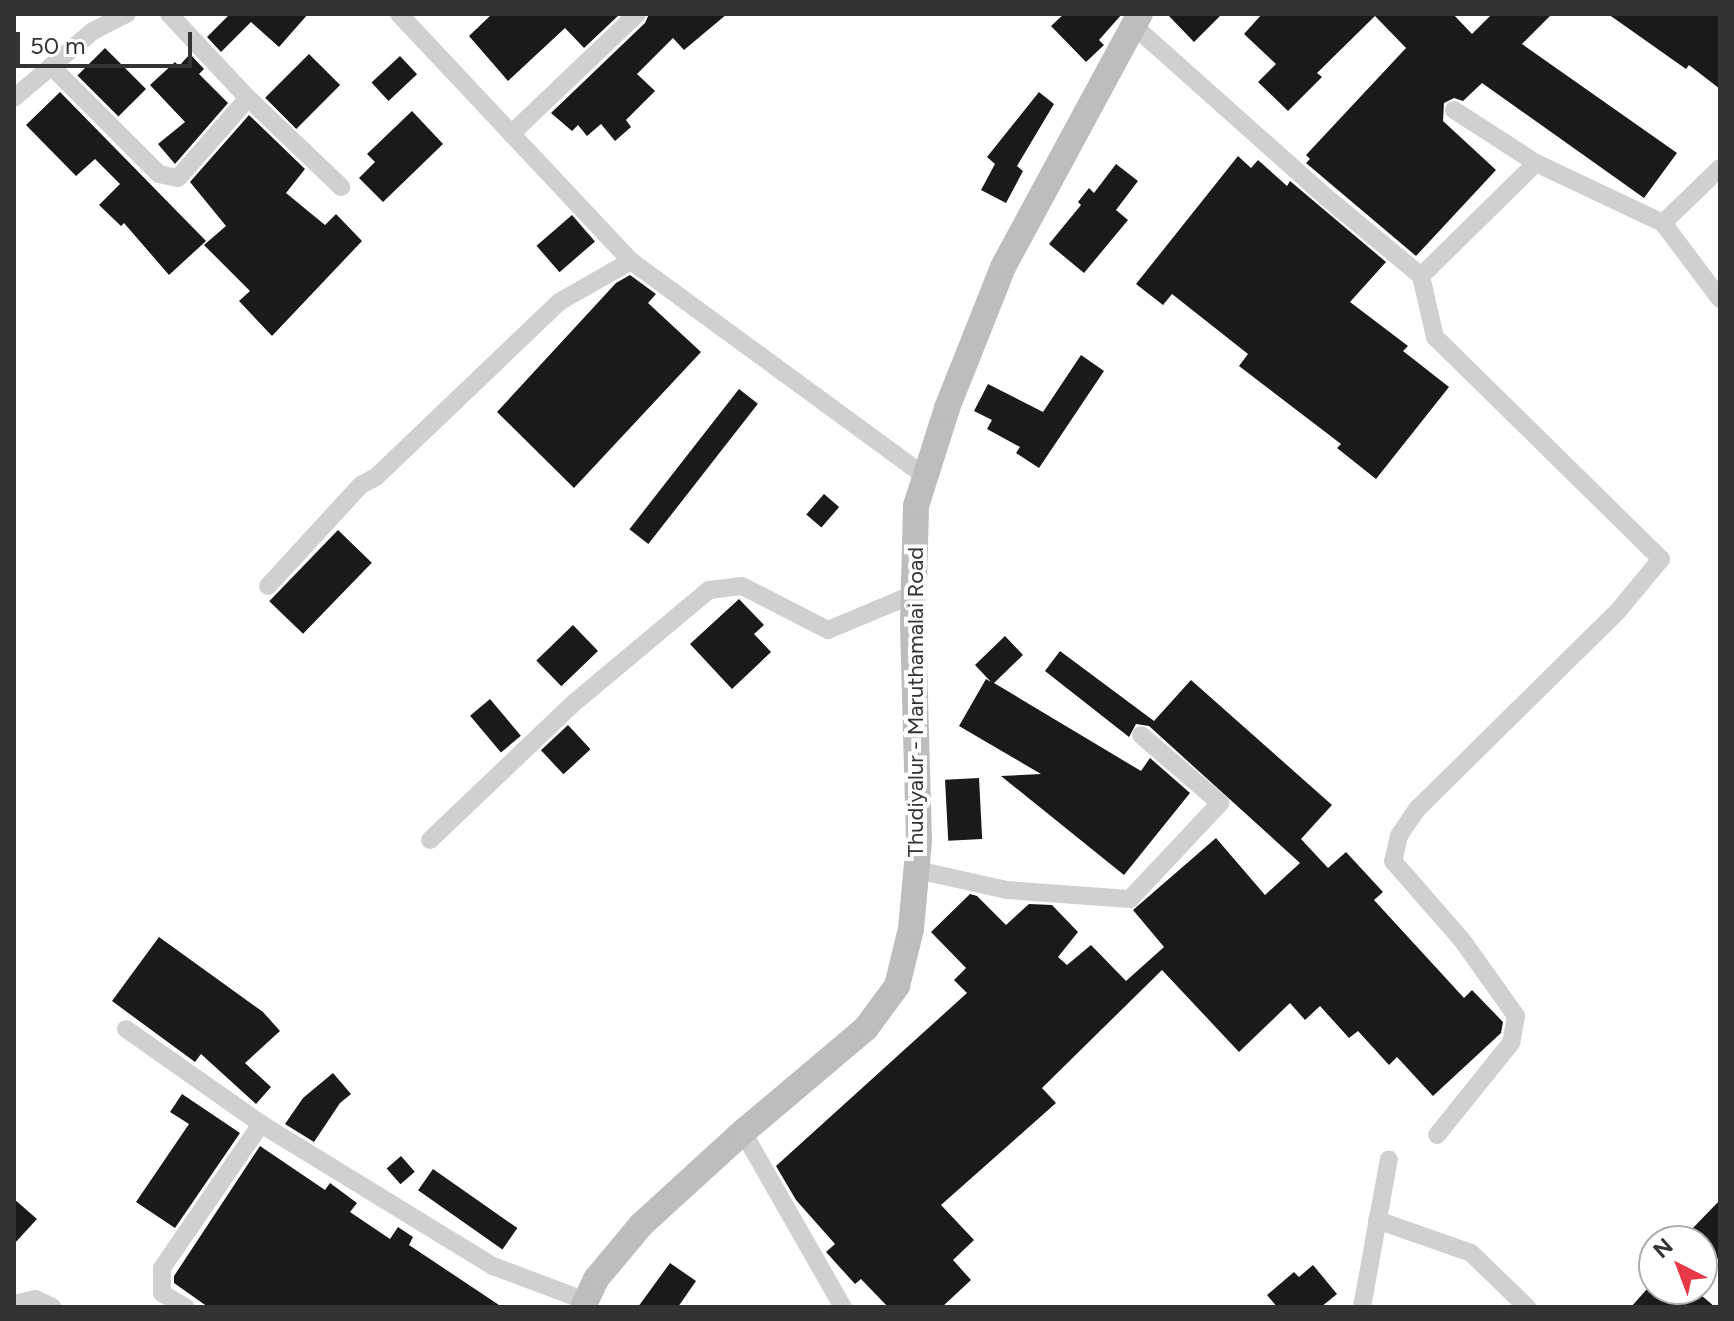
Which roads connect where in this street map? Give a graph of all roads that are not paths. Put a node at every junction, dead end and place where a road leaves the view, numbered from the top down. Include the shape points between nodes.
1 (127, 14) edge
2 (169, 14) edge
3 (399, 14) edge
4 (637, 14) edge
5 (1137, 20) edge
6 (51, 66) junction
7 (14, 98) edge
8 (248, 98) junction
9 (1454, 110) dead end
10 (511, 134) junction
11 (1536, 163) junction
12 (1720, 168) edge
13 (341, 187) dead end
14 (1663, 223) junction
15 (631, 261) junction
16 (1421, 276) junction
17 (1720, 299) edge
18 (925, 476) junction
19 (268, 586) dead end
20 (914, 594) junction
21 (1141, 735) dead end
22 (430, 840) dead end
23 (917, 870) junction
24 (126, 1029) dead end
25 (261, 1124) junction
26 (743, 1132) junction
27 (1437, 1135) dead end
28 (1389, 1159) dead end
29 (1377, 1220) junction
30 (14, 1304) edge
31 (584, 1304) edge
32 (52, 1307) edge
33 (185, 1307) edge
34 (843, 1307) edge
35 (1362, 1307) edge
36 (1527, 1307) edge

1 - 6 street via 93,31
2 - 8 street
3 - 10 street
4 - 10 street
5 - 16 street via 1326,197
5 - 18 main road, Thudiyalur - Maruthamalai Road via 1003,267
6 - 7 street
6 - 8 street via 159,174 178,178
8 - 13 street
9 - 11 street
10 - 15 street
11 - 14 street
11 - 16 street
12 - 14 street
14 - 17 street
15 - 18 street
15 - 19 street via 559,302 376,477 361,485
16 - 27 street via 1435,337 1661,559 1618,611 1417,809 1399,836 1393,861 1462,940 1516,1016 1511,1043
18 - 20 main road, Thudiyalur - Maruthamalai Road via 916,506
20 - 22 street via 828,630 742,586 709,590 575,702
20 - 23 main road, Thudiyalur - Maruthamalai Road
21 - 23 street via 1220,803 1130,899 1007,890
23 - 26 main road, Thudiyalur - Maruthamalai Road via 911,929 897,986 866,1028
24 - 25 street
25 - 31 street via 493,1266
25 - 33 street via 162,1268 162,1293
26 - 31 main road, Thudiyalur - Maruthamalai Road via 641,1225 596,1279
26 - 34 street
28 - 29 street
29 - 35 street
29 - 36 street via 1471,1253
30 - 32 street via 35,1299

